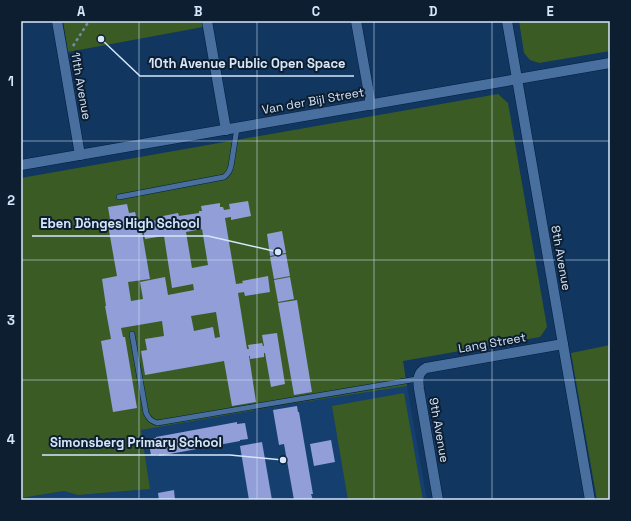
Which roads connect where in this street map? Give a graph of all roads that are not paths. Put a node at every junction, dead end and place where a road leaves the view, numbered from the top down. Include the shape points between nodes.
1 (57, 21) edge
2 (207, 21) edge
3 (356, 21) edge
4 (507, 21) edge
5 (610, 63) edge
6 (517, 79) junction
7 (371, 105) junction
8 (237, 128) junction
9 (226, 130) junction
10 (80, 155) junction
11 (21, 165) edge
12 (119, 197) dead end
13 (132, 334) dead end
14 (563, 344) junction
15 (418, 379) junction
16 (438, 500) edge
17 (590, 500) edge

1 - 10 street, 11th Avenue
2 - 9 street
3 - 7 street
4 - 6 street, 8th Avenue
5 - 6 street, Van der Bijl Street
6 - 7 street, Van der Bijl Street
6 - 14 street, 8th Avenue
7 - 8 street, Van der Bijl Street
8 - 9 street, Van der Bijl Street
8 - 12 lane via 230,171 224,177
9 - 10 street, Van der Bijl Street
10 - 11 street, Van der Bijl Street
13 - 15 lane via 146,413 152,422 157,423
14 - 15 street, Lang Street via 426,368 418,375
14 - 17 street, 8th Avenue
15 - 16 street, 9th Avenue

